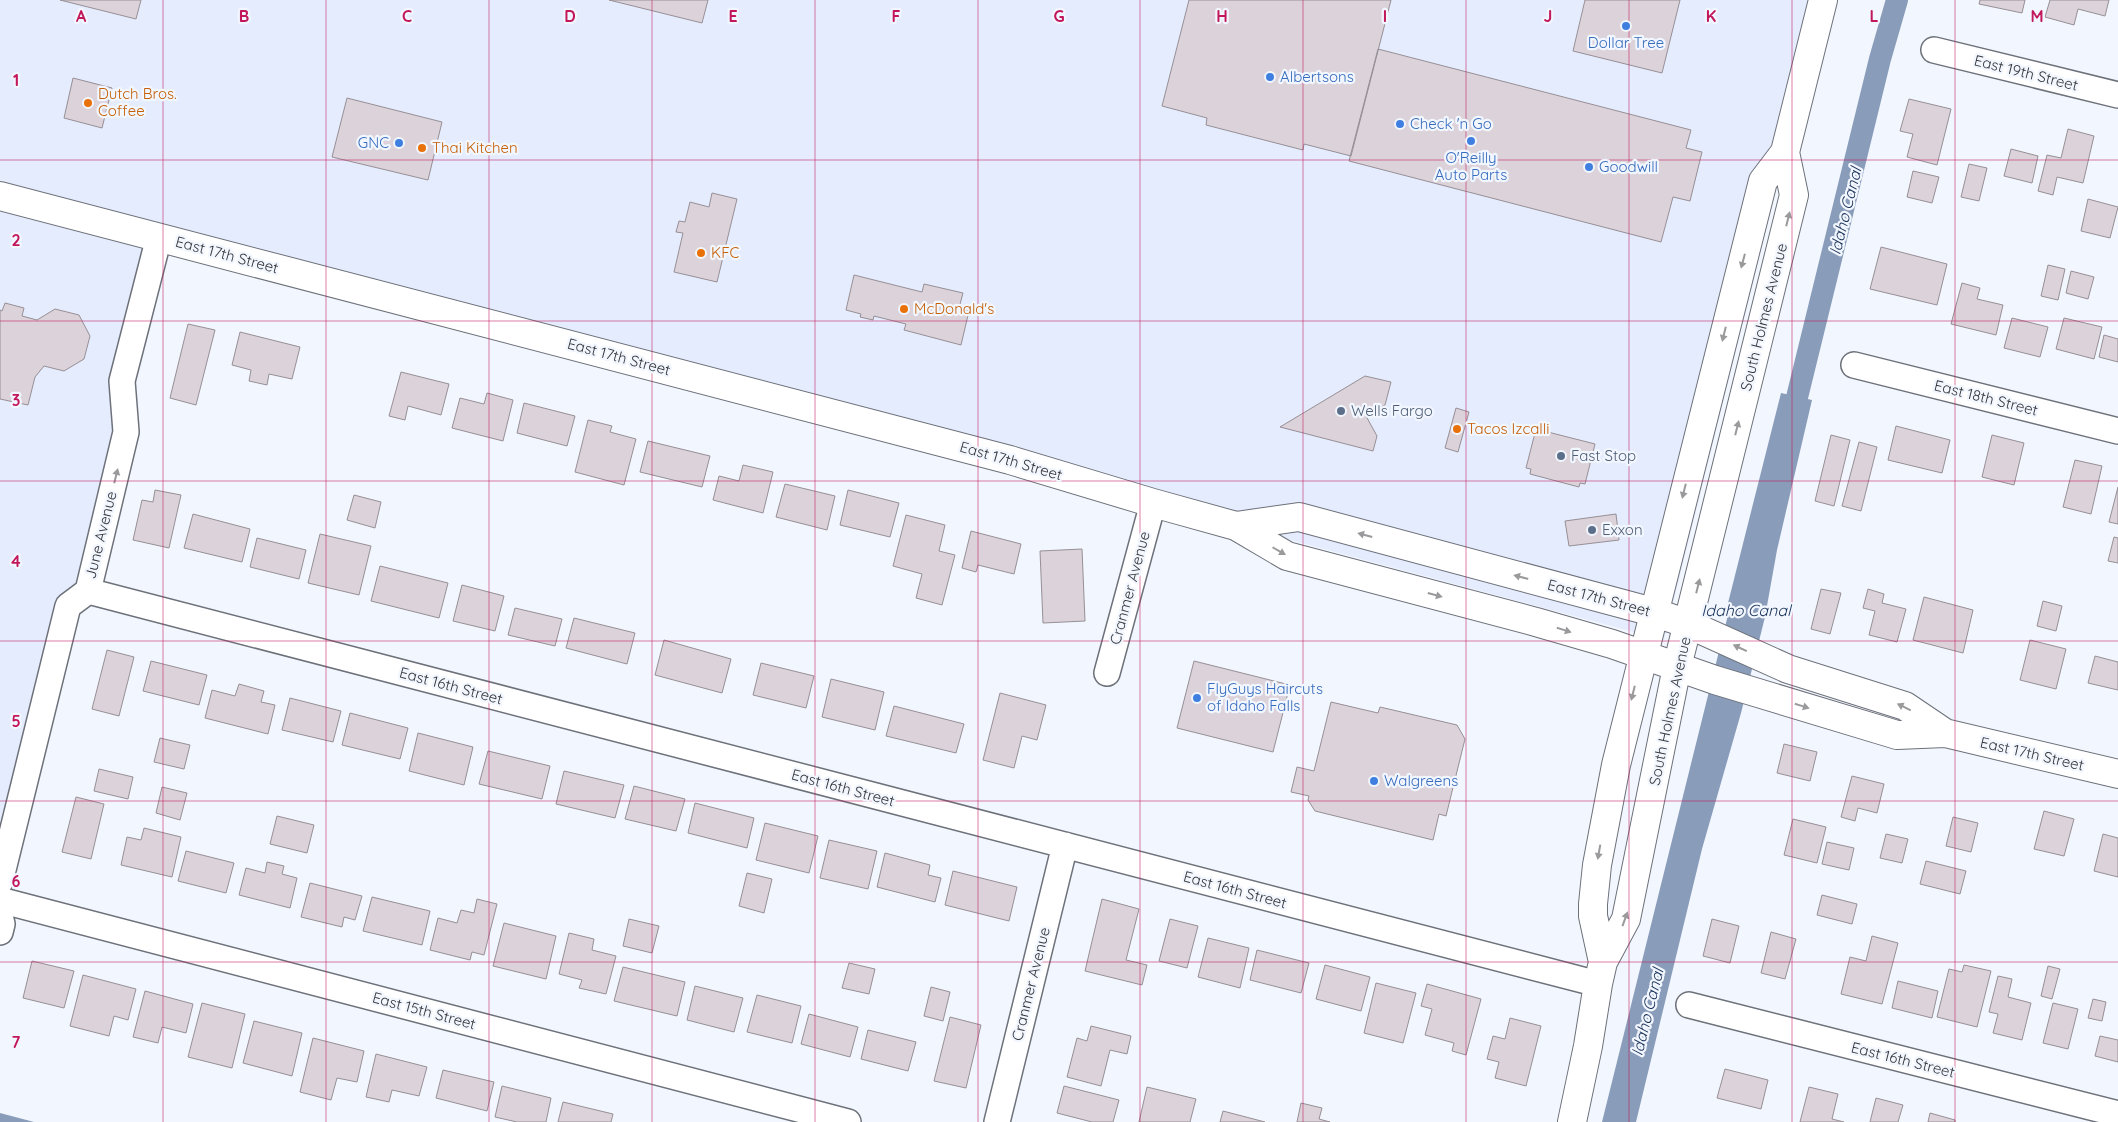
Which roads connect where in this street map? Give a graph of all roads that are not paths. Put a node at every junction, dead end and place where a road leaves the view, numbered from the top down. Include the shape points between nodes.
1 (1822, 0) edge
2 (1934, 50) dead end
3 (2118, 95) edge
4 (1785, 152) junction
5 (0, 196) edge
6 (159, 237) junction
7 (1854, 365) dead end
8 (2118, 431) edge
9 (1153, 503) junction
10 (1236, 526) junction
11 (88, 591) junction
12 (1653, 612) junction
13 (1688, 624) junction
14 (1643, 655) junction
15 (1678, 667) junction
16 (1108, 673) dead end
17 (1946, 733) junction
18 (2118, 774) edge
19 (1066, 846) junction
20 (0, 882) edge
21 (0, 900) edge
22 (0, 916) edge
23 (0, 932) edge
24 (1600, 973) junction
25 (1689, 1005) dead end
26 (2118, 1114) edge
27 (848, 1122) edge
28 (997, 1122) edge
29 (1572, 1122) edge

1 - 4 main road, South Holmes Avenue
2 - 3 street, East 19th Street
4 -> 12 main road, South Holmes Avenue via 1763,181
13 -> 4 main road, South Holmes Avenue via 1794,195
5 - 6 main road, East 17th Street
6 - 9 main road, East 17th Street via 931,438
11 -> 6 street, June Avenue via 126,432 122,380
7 - 8 street, East 18th Street
9 - 10 main road, East 17th Street
9 - 16 street, Cranmer Avenue
12 -> 10 main road, East 17th Street via 1299,517
10 -> 14 main road, East 17th Street via 1287,556 1536,622
11 - 19 street, East 16th Street
11 - 20 street, June Avenue via 68,606
12 - 13 main road, East 17th Street
12 - 14 main road, South Holmes Avenue
13 - 15 main road, South Holmes Avenue
17 -> 13 main road, East 17th Street via 1905,706 1788,669
14 - 15 main road, East 17th Street
14 -> 24 main road, South Holmes Avenue via 1616,765 1597,865 1593,916
15 -> 17 main road, East 17th Street via 1897,735
24 -> 15 main road, South Holmes Avenue via 1626,919
17 - 18 main road, East 17th Street
19 - 24 street, East 16th Street
19 - 28 street, Cranmer Avenue
21 - 27 street, East 15th Street
22 - 23 street
24 - 29 main road, South Holmes Avenue
25 - 26 street, East 16th Street

